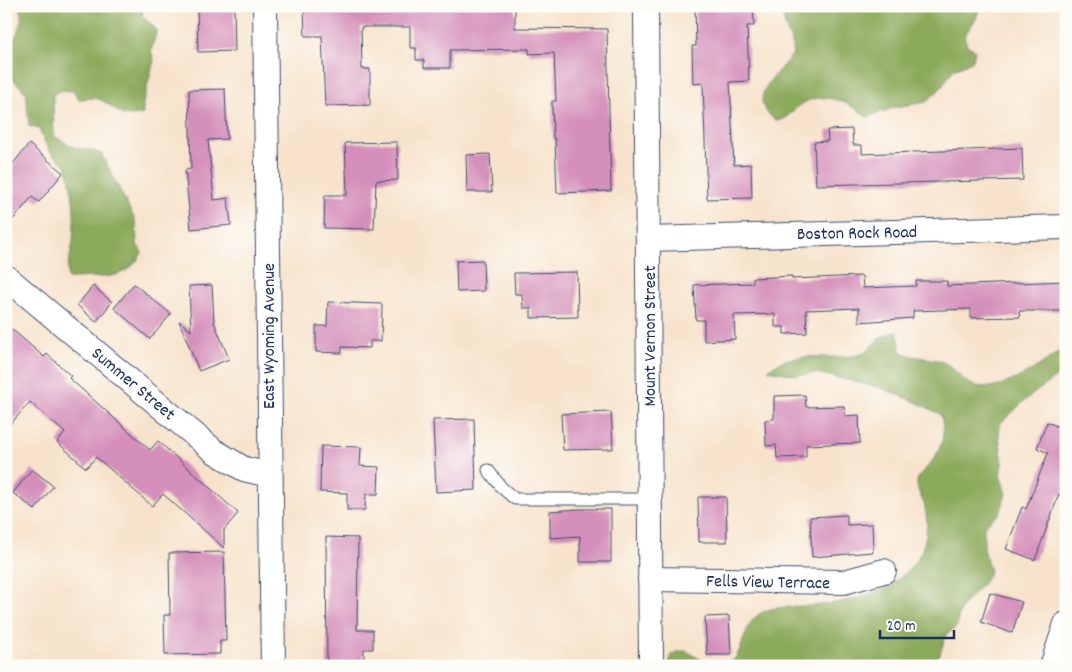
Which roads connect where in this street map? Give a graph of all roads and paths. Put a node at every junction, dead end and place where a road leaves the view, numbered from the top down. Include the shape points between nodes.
1 (265, 6) edge
2 (646, 6) edge
3 (1066, 227) edge
4 (648, 239) junction
5 (6, 277) edge
6 (488, 470) dead end
7 (269, 475) junction
8 (650, 499) junction
9 (884, 571) dead end
10 (650, 579) junction
11 (1066, 624) edge
12 (273, 666) edge
13 (651, 666) edge
14 (1052, 666) edge

1 - 7 street, East Wyoming Avenue
2 - 4 street, Mount Vernon Street
3 - 4 street, Boston Rock Road
4 - 8 street, Mount Vernon Street
5 - 7 street, Summer Street via 214,451 244,469
6 - 8 lane via 515,499
7 - 12 street, East Wyoming Avenue
8 - 10 street, Mount Vernon Street
9 - 10 street, Fells View Terrace via 844,582
10 - 13 street, Mount Vernon Street
11 - 14 street

